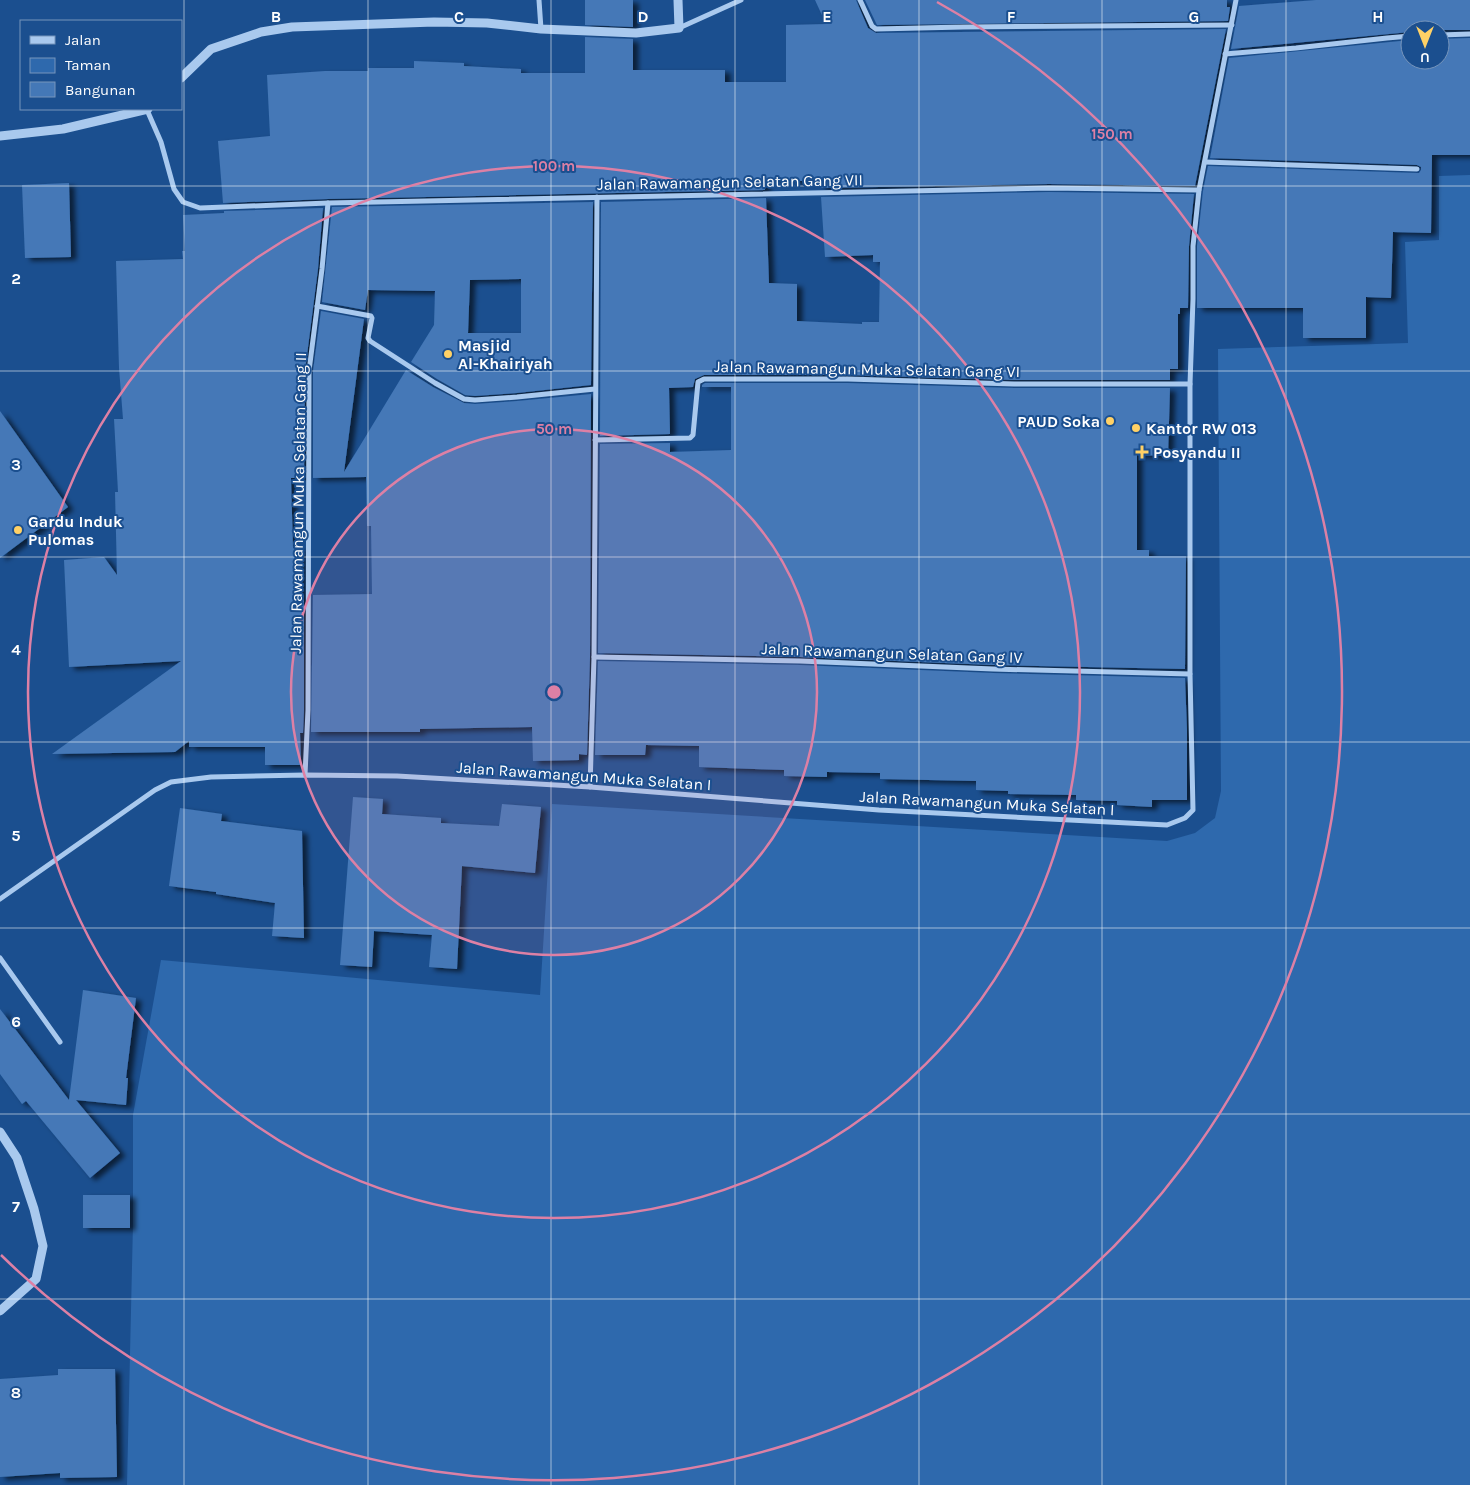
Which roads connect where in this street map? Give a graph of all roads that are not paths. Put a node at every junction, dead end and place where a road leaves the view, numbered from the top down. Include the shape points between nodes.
1 (539, 0) edge
2 (678, 0) edge
3 (741, 0) edge
4 (860, 0) edge
5 (1236, 0) edge
6 (1232, 25) junction
7 (679, 28) junction
8 (541, 29) junction
9 (1470, 34) edge
10 (1450, 35) edge
11 (1400, 37) edge
12 (1225, 54) junction
13 (182, 77) edge
14 (143, 110) edge
15 (147, 110) edge
16 (0, 136) edge
17 (1205, 162) junction
18 (1417, 169) dead end
19 (1199, 190) junction
20 (597, 197) junction
21 (328, 203) junction
22 (317, 306) junction
23 (1190, 384) junction
24 (595, 389) junction
25 (595, 440) junction
26 (594, 657) junction
27 (1190, 674) junction
28 (305, 775) junction
29 (590, 788) junction
30 (0, 899) edge
31 (0, 958) edge
32 (60, 1042) dead end
33 (0, 1132) edge
34 (0, 1311) edge

1 - 8 street
2 - 7 street
3 - 7 street
4 - 6 street via 876,29
5 - 6 street, Jalan Rawamangun Muka Selatan I
6 - 12 street, Jalan Rawamangun Muka Selatan I
7 - 8 street via 636,34
8 - 13 street via 434,22 292,27 261,32 211,49
9 - 10 street
11 - 12 street
12 - 17 street, Jalan Rawamangun Muka Selatan I
14 - 16 street via 63,129
15 - 21 street, Jalan Rawamangun Selatan Gang VII via 161,142 174,189 183,202 200,208
17 - 18 street
17 - 19 street, Jalan Rawamangun Muka Selatan I
19 - 20 street, Jalan Rawamangun Selatan Gang VII via 1048,188
19 - 23 street, Jalan Rawamangun Muka Selatan I via 1193,246
20 - 21 street, Jalan Rawamangun Selatan Gang VII
20 - 24 street
21 - 22 street, Jalan Rawamangun Muka Selatan Gang II
22 - 24 street via 371,316 370,341 464,399
22 - 28 street, Jalan Rawamangun Muka Selatan Gang II via 309,371
23 - 25 street, Jalan Rawamangun Muka Selatan Gang VI via 704,379 698,382 693,435 690,438
23 - 27 street, Jalan Rawamangun Muka Selatan I
24 - 25 street
25 - 26 street
26 - 27 street, Jalan Rawamangun Selatan Gang IV
26 - 29 street
27 - 29 street, Jalan Rawamangun Muka Selatan I via 1193,810 1185,818 1167,825 869,809
28 - 29 street, Jalan Rawamangun Muka Selatan I via 398,776
28 - 30 street, Jalan Rawamangun Muka Selatan I via 211,777 171,782
31 - 32 street
33 - 34 street via 17,1158 43,1246 36,1279

